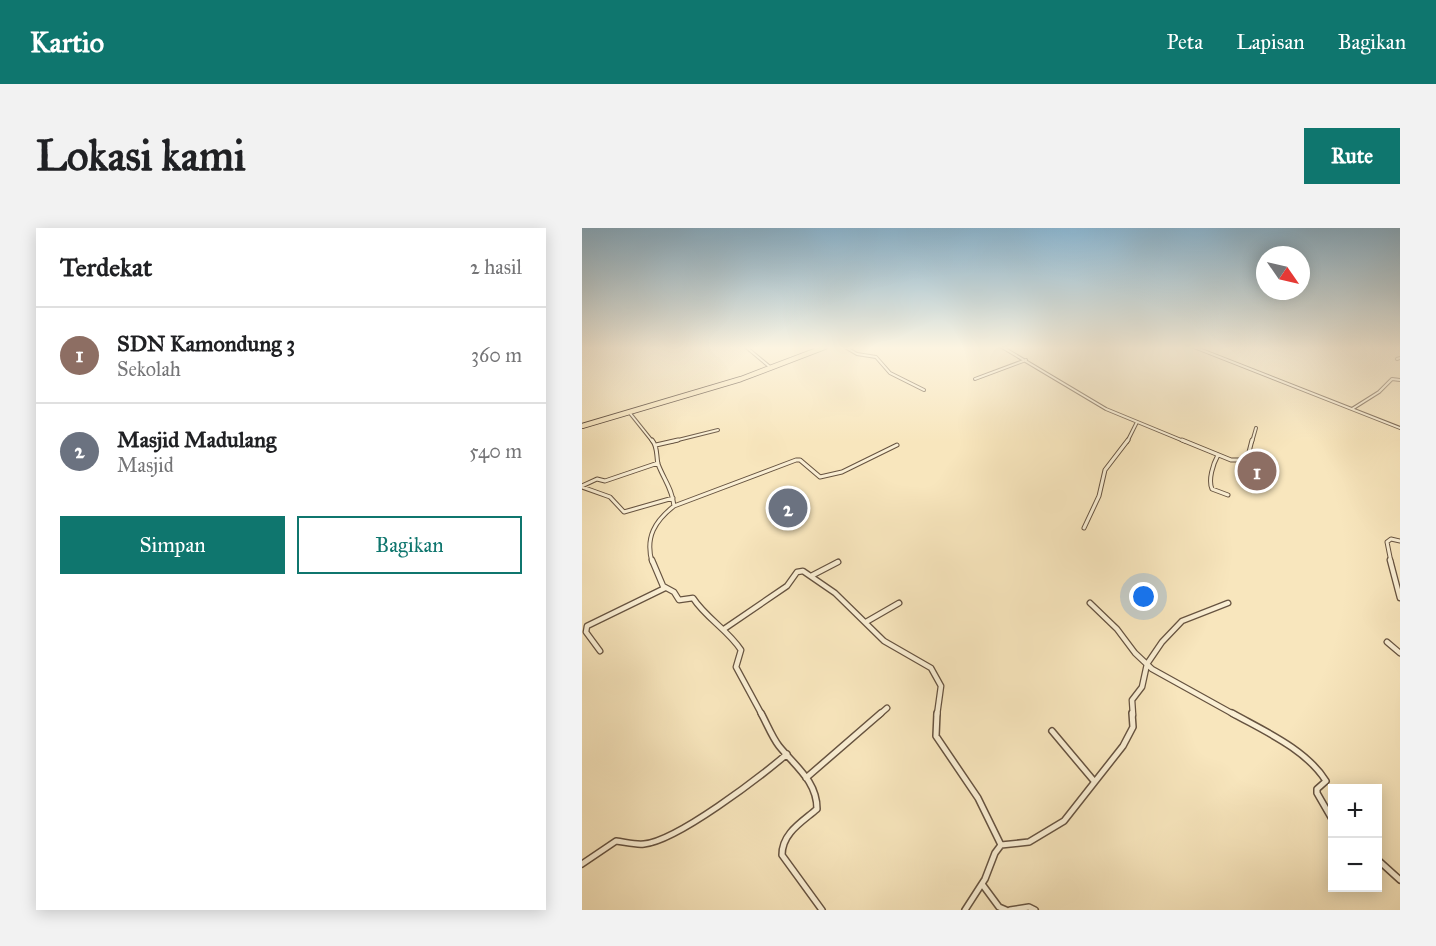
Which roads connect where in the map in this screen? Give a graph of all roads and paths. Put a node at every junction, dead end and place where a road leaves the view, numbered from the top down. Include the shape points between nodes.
1 (741, 379) edge
2 (900, 379) edge
3 (1057, 379) edge
4 (1271, 379) edge
5 (1400, 380) edge
6 (924, 390) dead end
7 (1352, 409) junction
8 (629, 412) junction
9 (1137, 422) junction
10 (582, 426) edge
11 (1256, 428) dead end
12 (1400, 428) edge
13 (718, 430) dead end
14 (656, 445) junction
15 (897, 445) dead end
16 (1218, 455) junction
17 (657, 463) junction
18 (582, 486) edge
19 (1228, 495) dead end
20 (673, 498) junction
21 (674, 506) junction
22 (1084, 528) dead end
23 (1400, 541) edge
24 (838, 562) dead end
25 (812, 576) junction
26 (664, 588) junction
27 (1400, 598) edge
28 (899, 603) dead end
29 (1090, 603) dead end
30 (1228, 603) dead end
31 (866, 622) junction
32 (724, 629) junction
33 (1388, 642) dead end
34 (600, 651) dead end
35 (1400, 653) edge
36 (1147, 663) junction
37 (887, 708) dead end
38 (1052, 731) dead end
39 (787, 754) junction
40 (806, 778) junction
41 (1094, 781) junction
42 (1328, 812) edge
43 (1001, 845) junction
44 (582, 864) edge
45 (1382, 864) edge
46 (1400, 880) edge
47 (982, 884) junction
48 (822, 910) edge
49 (965, 910) edge
50 (1008, 910) edge
51 (1035, 910) edge

1 - 8 main road
2 - 6 street
3 - 9 street via 1106,409
4 - 7 street
5 - 7 street via 1392,379 1388,386
7 - 12 street
8 - 10 main road
8 - 14 street
9 - 16 street
9 - 22 street via 1105,470 1099,496
11 - 16 street via 1245,458 1235,461
13 - 14 street
14 - 17 street
15 - 21 street via 834,475 820,477 796,460
16 - 19 street via 1212,464 1210,485
17 - 18 street
17 - 20 street
18 - 20 street via 610,497 624,512
20 - 21 street
21 - 26 street via 658,519 649,544
23 - 27 street via 1390,539 1387,545
24 - 25 street
25 - 31 street
25 - 32 street via 797,572 787,586
26 - 32 street via 674,592 679,600 693,598 710,620
26 - 34 street via 587,626 586,632
28 - 31 street
29 - 36 street
30 - 36 street via 1182,621
31 - 43 street via 887,642 934,672 941,693 934,726 936,736 978,798
32 - 39 street via 741,650 736,668
33 - 35 street
36 - 41 street via 1142,687 1132,700 1132,727 1123,746
36 - 42 street via 1320,770 1326,781 1317,793
37 - 40 street
38 - 41 street
39 - 40 street via 800,765
39 - 44 street via 757,780 665,838 643,844 616,842
40 - 48 street via 818,799 817,809 786,836 781,848 782,855
41 - 43 street via 1056,828 1029,842
43 - 47 street
45 - 46 street
47 - 49 street
47 - 50 street via 999,908
50 - 51 street

